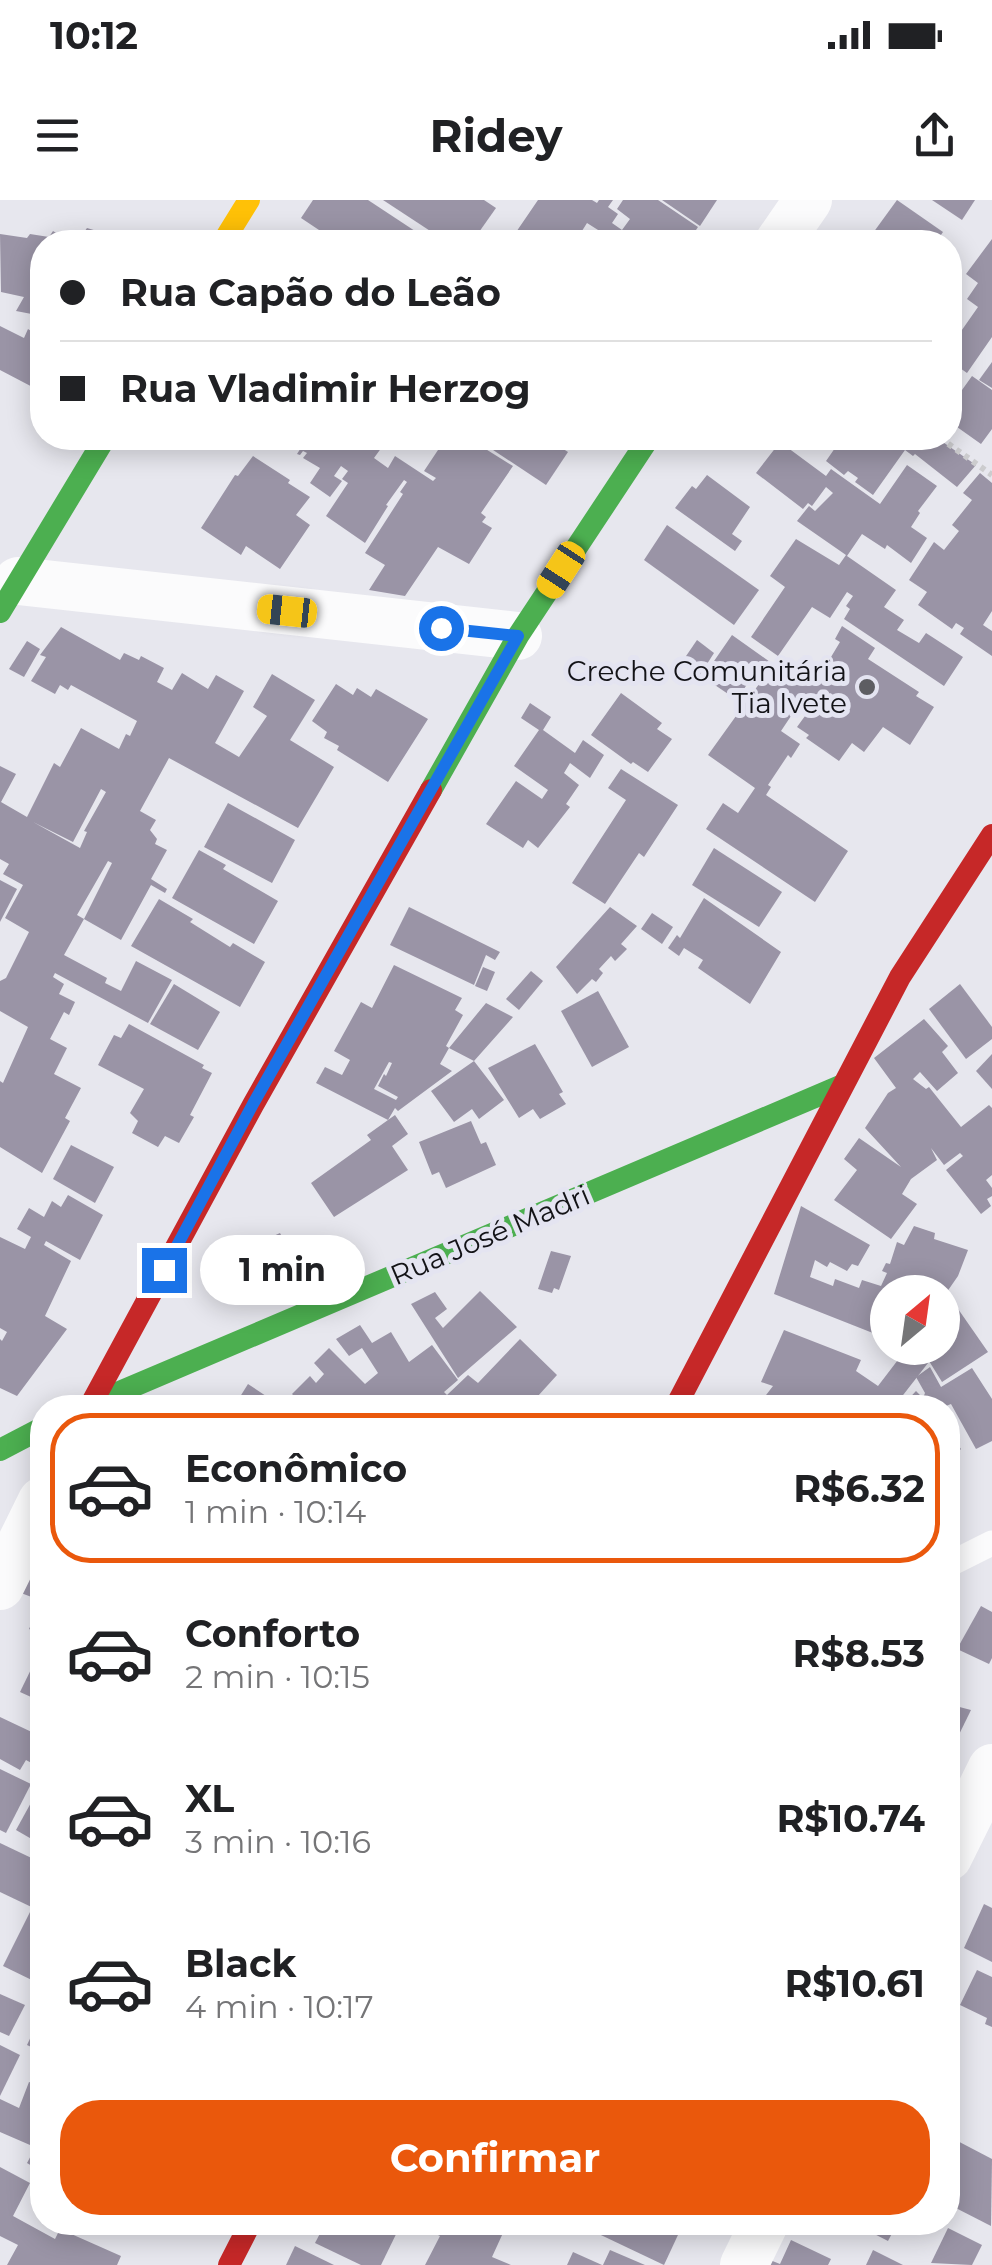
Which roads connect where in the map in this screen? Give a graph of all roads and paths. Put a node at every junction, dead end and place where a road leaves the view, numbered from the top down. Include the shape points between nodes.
1 (249, 200) edge
2 (808, 200) edge
3 (230, 230) edge
4 (787, 230) edge
5 (98, 450) edge
6 (641, 450) edge
7 (957, 450) edge
8 (992, 475) edge
9 (9, 597) edge
10 (518, 636) junction
11 (992, 834) edge
12 (992, 886) edge
13 (900, 976) junction
14 (843, 1085) junction
15 (94, 1395) edge
16 (114, 1395) edge
17 (682, 1395) edge
18 (30, 1434) edge
19 (0, 1450) edge
20 (30, 1525) edge
21 (992, 1544) edge
22 (960, 1559) edge
23 (0, 1586) edge
24 (992, 1768) edge
25 (960, 1833) edge
26 (245, 2235) edge
27 (759, 2235) edge
28 (230, 2265) edge
29 (744, 2265) edge

1 - 3 street
2 - 4 street
5 - 9 street
6 - 10 street
7 - 8 path
9 - 10 street
10 - 15 street
11 - 13 street
12 - 13 street
13 - 14 street
14 - 16 street, Rua José Madri
14 - 17 street
18 - 19 street
20 - 23 street
21 - 22 lane
24 - 25 street
26 - 28 street
27 - 29 street

